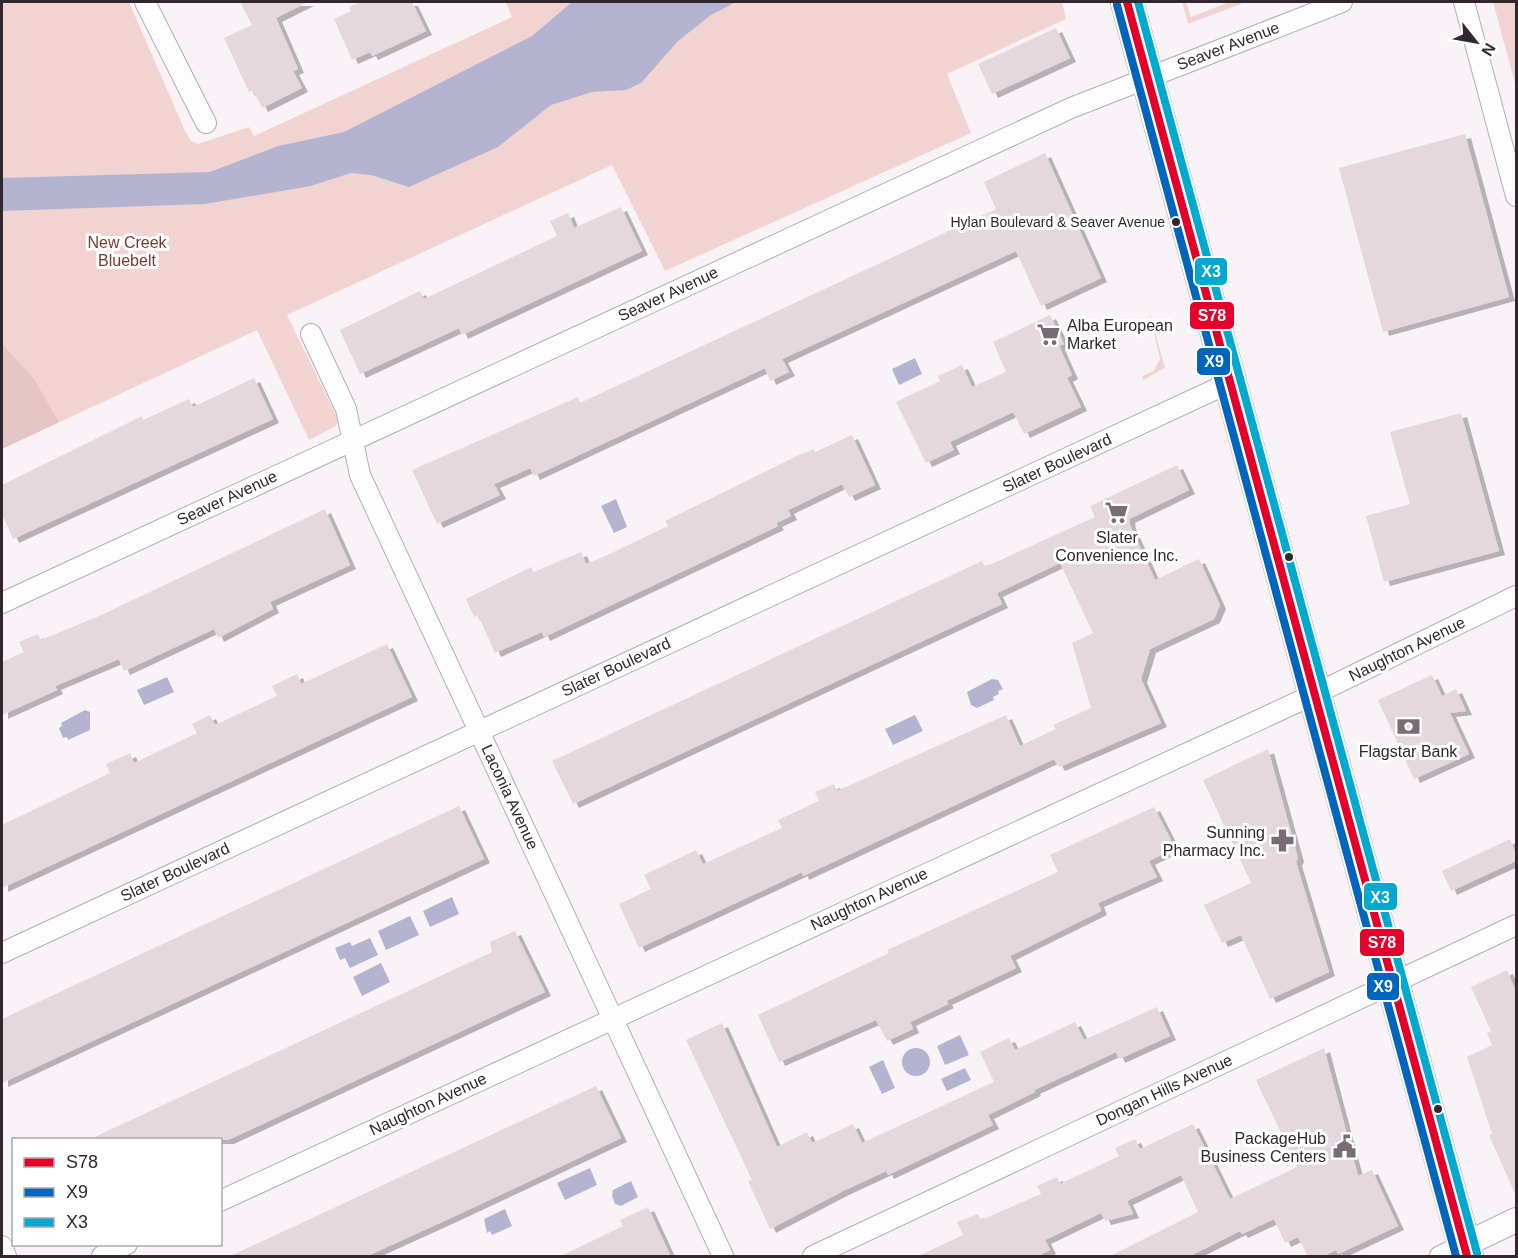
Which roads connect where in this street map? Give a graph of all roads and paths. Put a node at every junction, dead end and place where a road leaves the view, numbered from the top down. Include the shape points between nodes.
1 (146, 2) edge
2 (1127, 2) edge
3 (1342, 2) edge
4 (1464, 2) edge
5 (1148, 77) junction
6 (206, 123) dead end
7 (1516, 196) edge
8 (311, 333) dead end
9 (1231, 382) junction
10 (353, 440) junction
11 (1516, 596) edge
12 (2, 603) edge
13 (1315, 694) junction
14 (479, 730) junction
15 (1516, 926) edge
16 (2, 953) edge
17 (1394, 983) junction
18 (612, 1018) junction
19 (222, 1200) edge
20 (1516, 1220) edge
21 (2, 1246) edge
22 (125, 1246) edge
23 (1457, 1253) edge
24 (6, 1257) edge
25 (102, 1257) edge
26 (723, 1257) edge
27 (813, 1257) edge

1 - 6 street
2 - 5 main road
3 - 5 street, Seaver Avenue
4 - 7 street
5 - 9 main road
5 - 10 street, Seaver Avenue via 1071,108
8 - 10 street, Laconia Avenue via 346,409
9 - 13 main road
9 - 14 street, Slater Boulevard
10 - 12 street, Seaver Avenue
10 - 14 street, Laconia Avenue via 360,475
11 - 13 street, Naughton Avenue
13 - 17 main road
13 - 18 street, Naughton Avenue
14 - 16 street, Slater Boulevard
14 - 18 street, Laconia Avenue
15 - 17 street, Dongan Hills Avenue
17 - 23 main road
17 - 27 street, Dongan Hills Avenue
18 - 19 street, Naughton Avenue
18 - 26 street, Laconia Avenue
20 - 23 street
21 - 24 street
22 - 25 street

